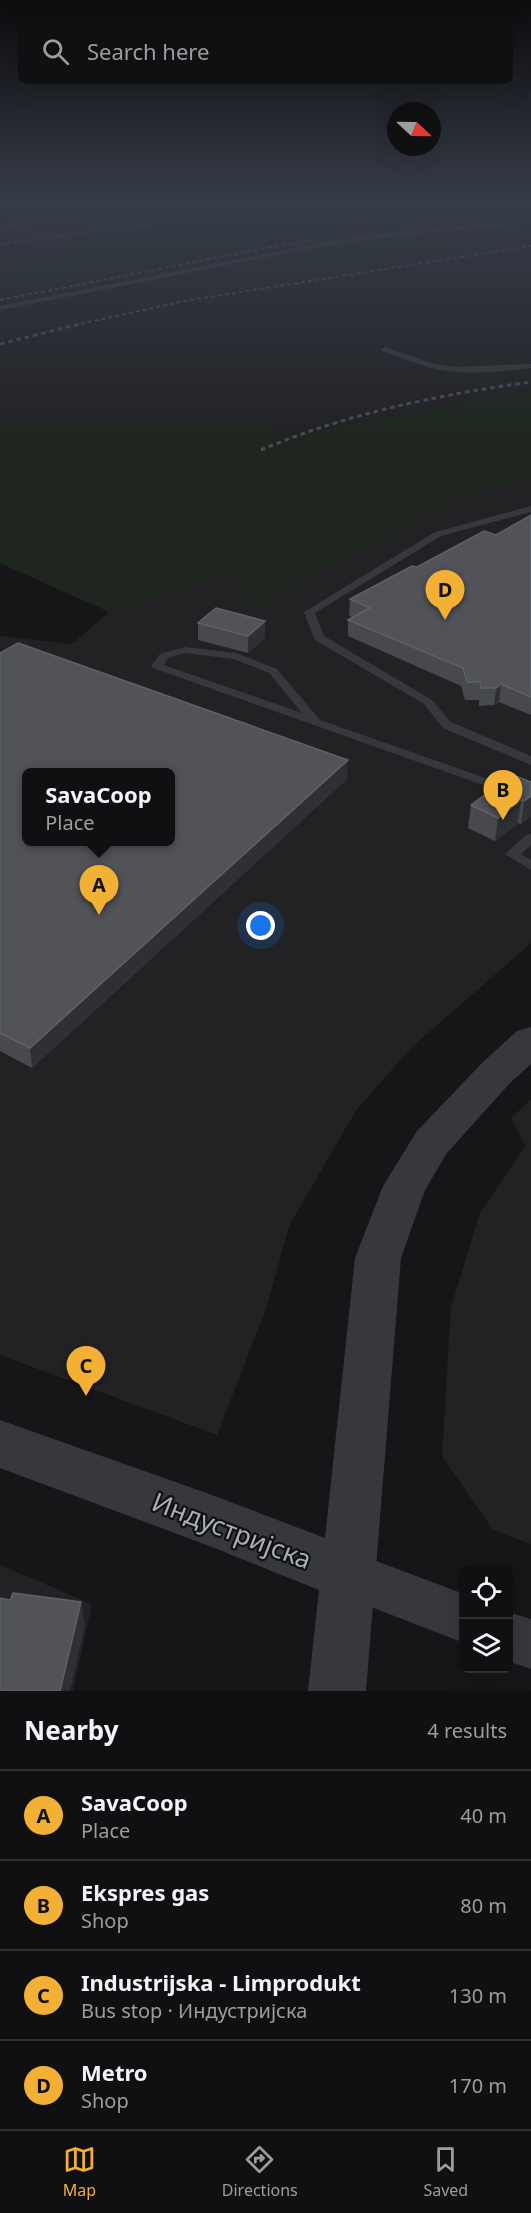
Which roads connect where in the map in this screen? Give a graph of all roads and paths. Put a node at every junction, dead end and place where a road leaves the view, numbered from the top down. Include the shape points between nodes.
1 (143, 280) edge
2 (0, 308) edge
3 (385, 349) dead end
4 (531, 366) edge
5 (531, 509) edge
6 (316, 722) junction
7 (531, 761) edge
8 (531, 798) edge
9 (531, 838) edge
10 (531, 866) edge
11 (531, 1041) edge
12 (0, 1443) edge
13 (347, 1574) junction
14 (459, 1617) edge
15 (513, 1637) edge
16 (531, 1644) edge
17 (337, 1691) edge

1 - 2 lane
3 - 4 lane via 444,369
5 - 7 lane via 438,534 309,612 319,638 428,702 447,725
6 - 6 lane via 304,718 157,666 164,656 185,650 236,656 273,671
6 - 8 lane
9 - 10 lane via 512,854
11 - 13 street via 432,1142 405,1186 378,1258
12 - 13 street, Индустријска
13 - 14 street, Индустријска
13 - 17 street
15 - 16 street

